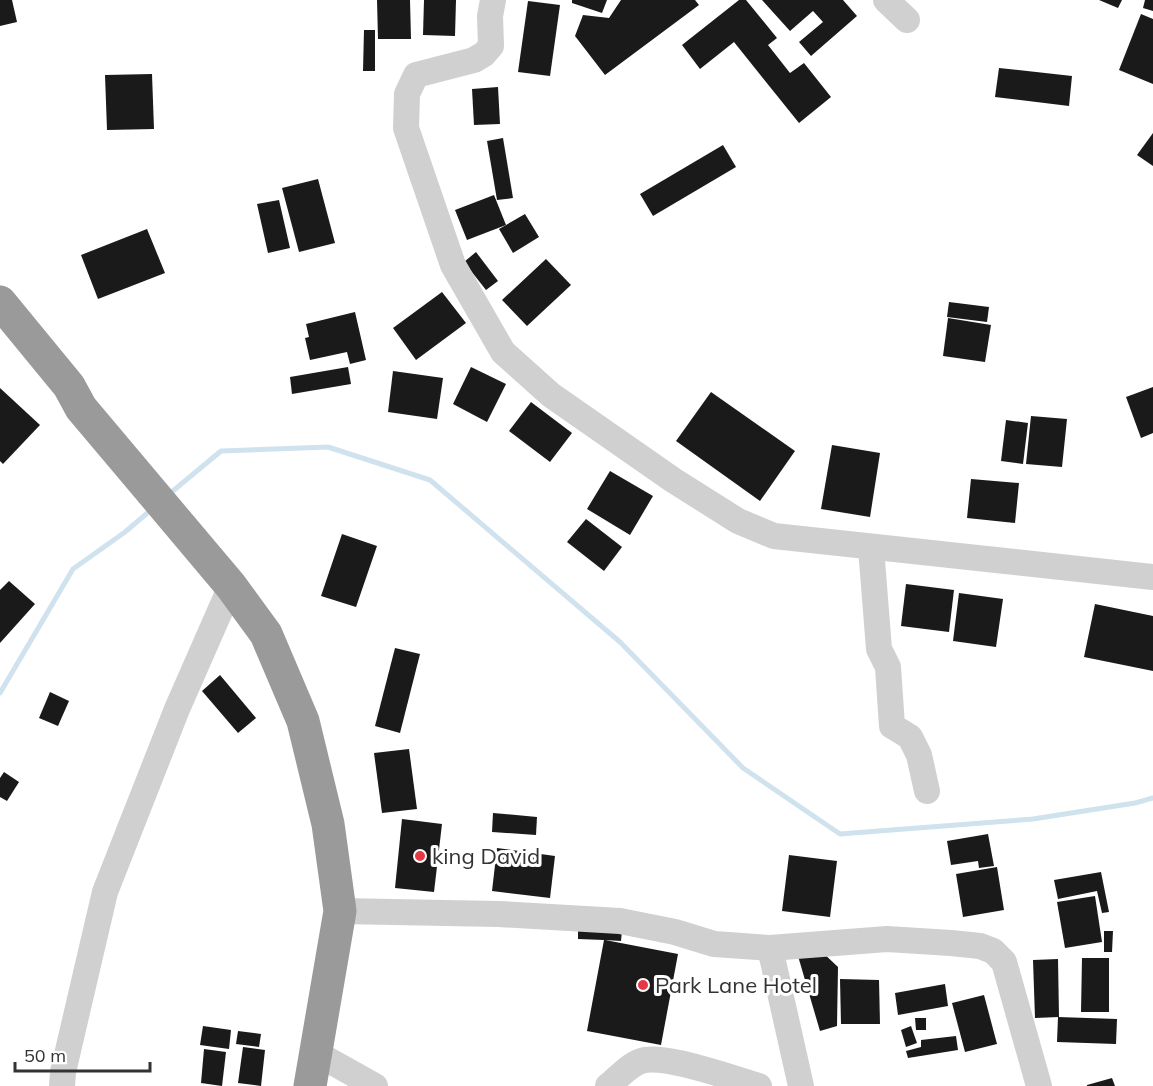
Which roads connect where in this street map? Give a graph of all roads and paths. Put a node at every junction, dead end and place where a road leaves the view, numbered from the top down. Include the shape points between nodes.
1 (493, 0) edge
2 (886, 0) edge
3 (907, 20) dead end
4 (0, 302) edge
5 (0, 328) edge
6 (81, 408) junction
7 (872, 548) junction
8 (1153, 577) edge
9 (231, 586) junction
10 (927, 791) dead end
11 (340, 911) junction
12 (770, 948) junction
13 (316, 1053) junction
14 (62, 1086) edge
15 (310, 1086) edge
16 (375, 1086) edge
17 (608, 1086) edge
18 (759, 1086) edge
19 (801, 1086) edge
20 (1039, 1086) edge

1 - 7 street via 490,46 474,60 416,75 407,94 406,128 453,265 503,352 551,395 738,520 774,536
2 - 3 street
4 - 6 highway via 54,366
5 - 6 highway via 53,392
6 - 9 highway
7 - 8 street
7 - 10 street via 879,649 888,667 892,726 910,737 919,755
9 - 11 highway via 266,634 303,721 328,824
9 - 14 street via 177,709 105,892
11 - 12 street via 620,921 714,944
11 - 13 highway
12 - 19 street
12 - 20 street via 887,939 951,942 993,951 1004,962
13 - 15 highway
13 - 16 street
17 - 18 street via 639,1061 652,1058

